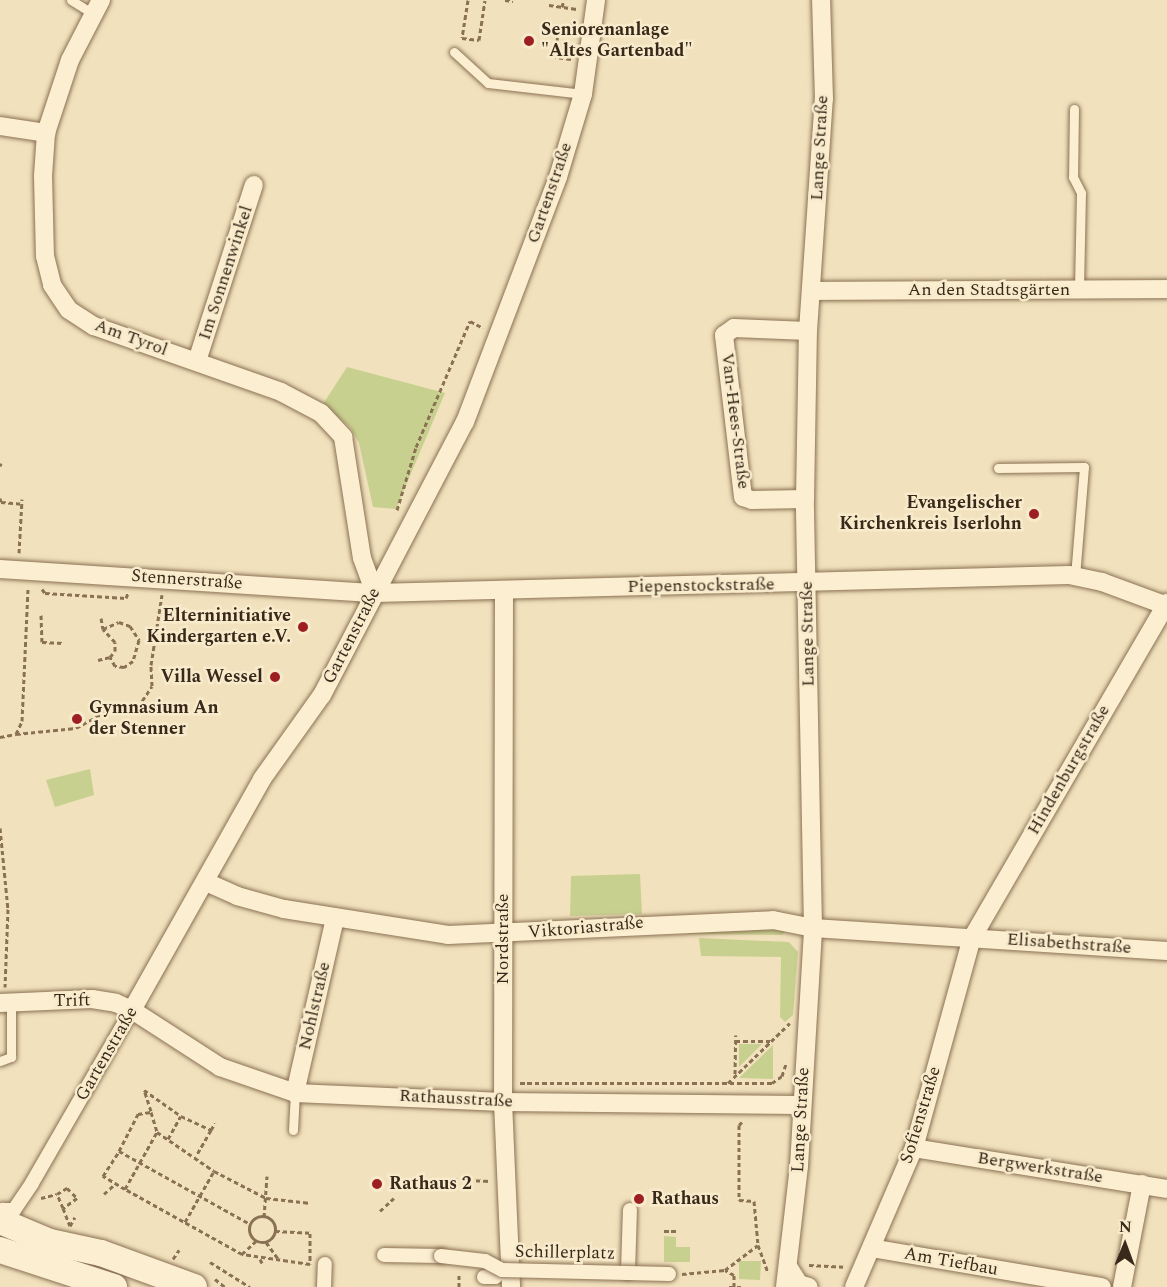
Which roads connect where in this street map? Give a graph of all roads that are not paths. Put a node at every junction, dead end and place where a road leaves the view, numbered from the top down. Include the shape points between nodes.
1 (71, 0) edge
2 (596, 0) edge
3 (821, 0) edge
4 (97, 7) edge
5 (454, 52) dead end
6 (583, 94) junction
7 (1074, 109) dead end
8 (0, 126) edge
9 (46, 133) junction
10 (254, 184) dead end
11 (1079, 289) junction
12 (1167, 289) edge
13 (811, 291) junction
14 (808, 331) junction
15 (197, 361) junction
16 (998, 468) dead end
17 (805, 499) junction
18 (16, 570) edge
19 (1075, 576) junction
20 (807, 584) junction
21 (504, 590) junction
22 (375, 593) junction
23 (1166, 604) edge
24 (206, 882) junction
25 (335, 918) junction
26 (813, 928) junction
27 (503, 935) junction
28 (972, 938) junction
29 (1167, 951) edge
30 (5, 1003) edge
31 (132, 1010) junction
32 (0, 1061) edge
33 (295, 1093) junction
34 (503, 1102) junction
35 (801, 1105) junction
36 (293, 1130) dead end
37 (914, 1148) junction
38 (1142, 1184) junction
39 (1167, 1189) edge
40 (630, 1210) dead end
41 (0, 1219) edge
42 (872, 1248) junction
43 (0, 1250) edge
44 (384, 1255) dead end
45 (325, 1264) dead end
46 (789, 1266) junction
47 (628, 1267) junction
48 (502, 1270) junction
49 (669, 1274) dead end
50 (484, 1277) dead end
51 (203, 1279) edge
52 (324, 1284) edge
53 (114, 1287) edge
54 (511, 1287) edge
55 (785, 1287) edge
56 (793, 1287) edge
57 (809, 1287) edge
58 (854, 1287) edge
59 (1102, 1287) edge
60 (1122, 1287) edge

1 - 4 lane
2 - 6 street, Gartenstraße
3 - 13 street, Lange Straße via 824,99
4 - 9 street, Am Tyrol via 70,60
5 - 6 lane via 488,83
6 - 22 street, Gartenstraße via 558,177 465,422
7 - 11 lane via 1073,177 1081,193
8 - 9 street
9 - 15 street, Am Tyrol via 45,256 52,285 69,310 94,326
10 - 15 street, Im Sonnenwinkel
11 - 12 street, An den Stadtsgärten
11 - 13 street, An den Stadtsgärten
13 - 14 street, Lange Straße
14 - 17 street, Lange Straße
14 - 17 street, Van-Hees-Straße via 734,328 724,335 743,497
15 - 22 street, Am Tyrol via 281,392 321,413 343,437 362,558
16 - 19 lane via 1084,467
17 - 20 street, Lange Straße
18 - 22 street, Stennerstraße
19 - 20 street, Piepenstockstraße
19 - 23 street, Piepenstockstraße
20 - 21 street, Piepenstockstraße
20 - 26 street, Lange Straße
21 - 22 street, Piepenstockstraße
21 - 27 street, Nordstraße
22 - 24 street, Gartenstraße via 322,695 262,779
23 - 28 street, Hindenburgstraße
24 - 25 street, Viktoriastraße via 246,898
24 - 31 street, Gartenstraße
25 - 27 street, Viktoriastraße via 448,935
25 - 33 street, Nohlstraße
26 - 27 street, Viktoriastraße via 773,920 674,922
26 - 28 street, Viktoriastraße
26 - 35 street, Lange Straße
27 - 34 street, Nordstraße
28 - 29 street, Elisabethstraße
28 - 37 street, Sofienstraße
30 - 31 street, Trift via 92,999
30 - 32 lane via 11,1057
31 - 33 street, Rathausstraße via 220,1067
31 - 41 street, Gartenstraße via 32,1183 14,1210 3,1210
33 - 34 street, Rathausstraße
33 - 36 lane
34 - 35 street, Rathausstraße
34 - 54 street, Nordstraße
35 - 46 street, Lange Straße
37 - 38 street, Bergwerkstraße
37 - 42 street, Sofienstraße
38 - 39 street, Bergwerkstraße
38 - 60 street
40 - 47 street, Schillerplatz
41 - 51 main road via 50,1242
42 - 58 street, Sofienstraße
42 - 59 street, Am Tiefbau
43 - 53 main road
44 - 48 street, Schillerplatz, bridge via 485,1261
45 - 52 street
46 - 55 street, Lange Straße
46 - 56 street, Lange Straße
46 - 57 street via 799,1284
47 - 48 street, Schillerplatz, bridge
47 - 49 street, Schillerplatz, bridge
48 - 50 street, Schillerplatz via 495,1277

